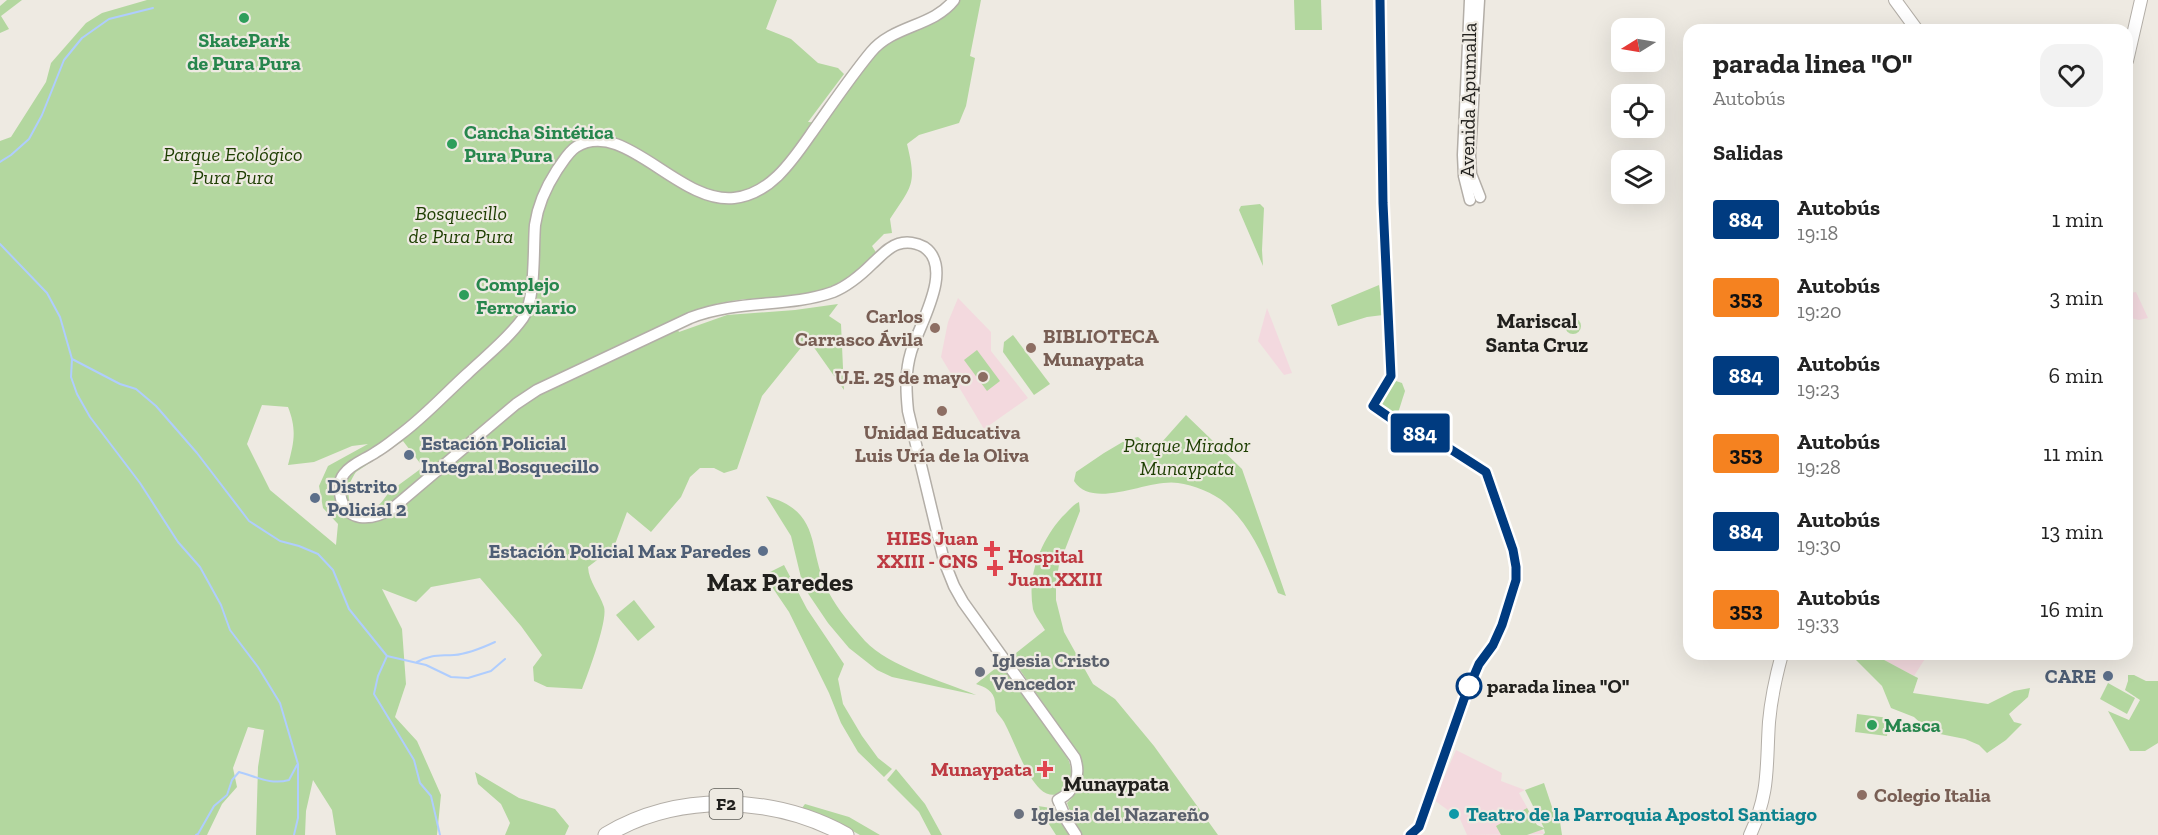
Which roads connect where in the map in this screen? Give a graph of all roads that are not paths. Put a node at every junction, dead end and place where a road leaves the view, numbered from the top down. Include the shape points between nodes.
1 (954, 0) edge
2 (1470, 0) edge
3 (1479, 0) edge
4 (1895, 0) edge
5 (2141, 0) edge
6 (1913, 24) edge
7 (2133, 35) edge
8 (1780, 660) edge
9 (606, 835) edge
10 (624, 835) edge
11 (830, 835) edge
12 (846, 835) edge
13 (1076, 835) edge
14 (1750, 835) edge

1 - 13 street via 943,11 877,45 783,170 746,195 724,198 693,189 608,140 574,148 548,184 539,205 530,302 522,319 412,425 350,468 339,481 339,490 351,514 379,516 516,404 547,384 702,313 830,292 851,282 896,244 920,245 934,258 938,278 910,354 906,393 942,550 963,602 1075,758 1078,766 1073,787 1058,800
2 - 3 street, Avenida Apumalla via 1463,155 1464,176 1475,198 1470,155
4 - 6 main road
5 - 7 main road
8 - 14 main road via 1769,722 1767,780
9 - 12 highway, F2 via 660,812 725,804 794,814
10 - 11 highway, F2 via 670,817 704,811 771,816

